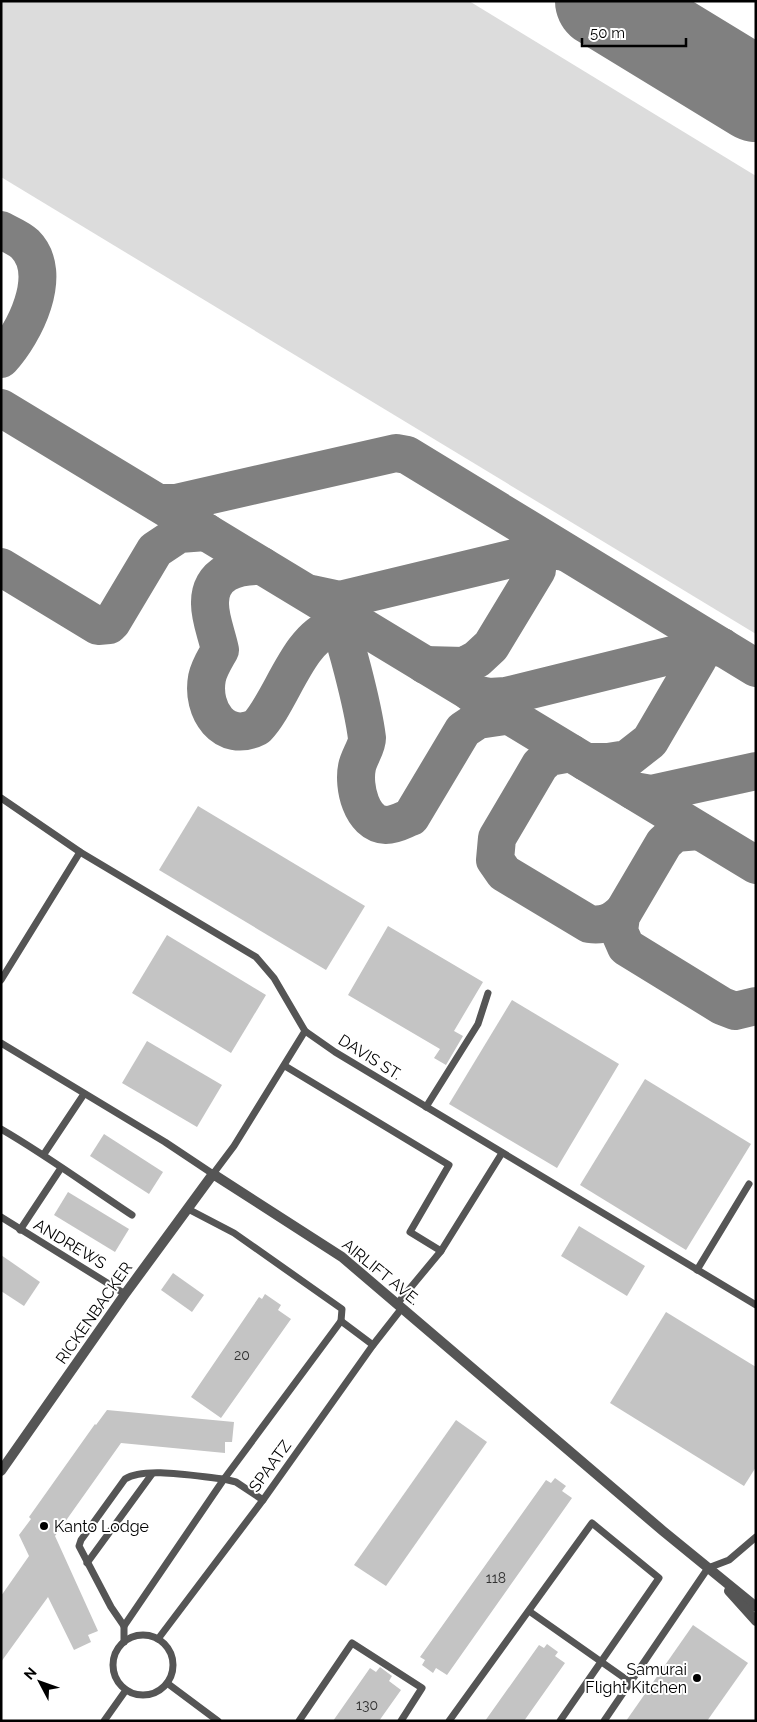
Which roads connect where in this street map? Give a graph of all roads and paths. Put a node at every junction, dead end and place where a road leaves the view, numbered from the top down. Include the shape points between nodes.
1 (1, 798) edge
2 (80, 852) junction
3 (1, 980) edge
4 (488, 993) dead end
5 (305, 1031) junction
6 (1, 1043) edge
7 (285, 1066) junction
8 (84, 1094) junction
9 (426, 1107) junction
10 (1, 1129) edge
11 (502, 1153) junction
12 (44, 1154) junction
13 (61, 1168) junction
14 (213, 1174) junction
15 (749, 1184) dead end
16 (188, 1208) junction
17 (132, 1215) dead end
18 (1, 1217) edge
19 (20, 1230) junction
20 (441, 1251) junction
21 (697, 1270) junction
22 (125, 1294) junction
23 (400, 1306) junction
24 (756, 1306) edge
25 (341, 1321) junction
26 (373, 1345) junction
27 (1, 1471) edge
28 (152, 1474) junction
29 (224, 1479) junction
30 (263, 1500) junction
31 (756, 1537) edge
32 (86, 1563) junction
33 (708, 1568) junction
34 (756, 1607) edge
35 (529, 1611) junction
36 (756, 1621) edge
37 (124, 1626) junction
38 (158, 1639) junction
39 (124, 1642) junction
40 (601, 1662) junction
41 (630, 1682) junction
42 (167, 1683) junction
43 (126, 1690) junction
44 (104, 1721) edge
45 (218, 1721) edge
46 (299, 1721) edge
47 (401, 1721) edge
48 (449, 1721) edge
49 (560, 1721) edge
50 (604, 1721) edge

1 - 2 lane, DAVIS ST.
2 - 3 lane
2 - 5 lane, DAVIS ST. via 256,957 274,978
4 - 9 lane via 478,1024
5 - 7 lane
5 - 9 lane, DAVIS ST.
6 - 8 lane, AIRLIFT AVE.
7 - 14 lane
7 - 20 lane via 449,1165 410,1232
8 - 12 lane
8 - 14 lane, AIRLIFT AVE.
9 - 11 lane, DAVIS ST.
10 - 12 lane
11 - 20 lane, SPAATZ
11 - 21 lane, DAVIS ST.
12 - 13 lane
13 - 17 lane
13 - 19 lane
14 - 16 street, RICKENBACKER
14 - 23 street, AIRLIFT AVE. via 342,1257
15 - 21 lane
16 - 22 street, RICKENBACKER
16 - 25 lane via 234,1233 342,1309
18 - 19 lane, ANDREWS
19 - 22 lane, ANDREWS
20 - 23 lane, SPAATZ
21 - 24 lane, DAVIS ST.
22 - 27 street, RICKENBACKER
23 - 26 lane, SPAATZ
23 - 33 street, AIRLIFT AVE.
25 - 26 lane
25 - 29 lane
26 - 30 lane, SPAATZ
28 - 29 lane
28 - 32 lane
28 - 32 lane via 133,1474 125,1480 81,1540 79,1546
29 - 30 lane via 236,1482
29 - 37 lane
30 - 38 lane, SPAATZ
31 - 33 lane via 729,1560
32 - 37 lane
33 - 34 street, AIRLIFT AVE.
33 - 36 street, AIRLIFT AVE.
33 - 41 lane
35 - 40 lane
35 - 40 lane via 592,1523 659,1578
35 - 48 lane
37 - 39 lane
38 - 39 lane via 143,1635
38 - 42 lane via 172,1656 172,1675
39 - 43 lane via 114,1657 113,1666 115,1676
40 - 41 lane
40 - 49 lane
41 - 50 lane
42 - 43 lane via 152,1694
42 - 45 lane
43 - 44 lane
46 - 47 lane via 352,1642 422,1688

